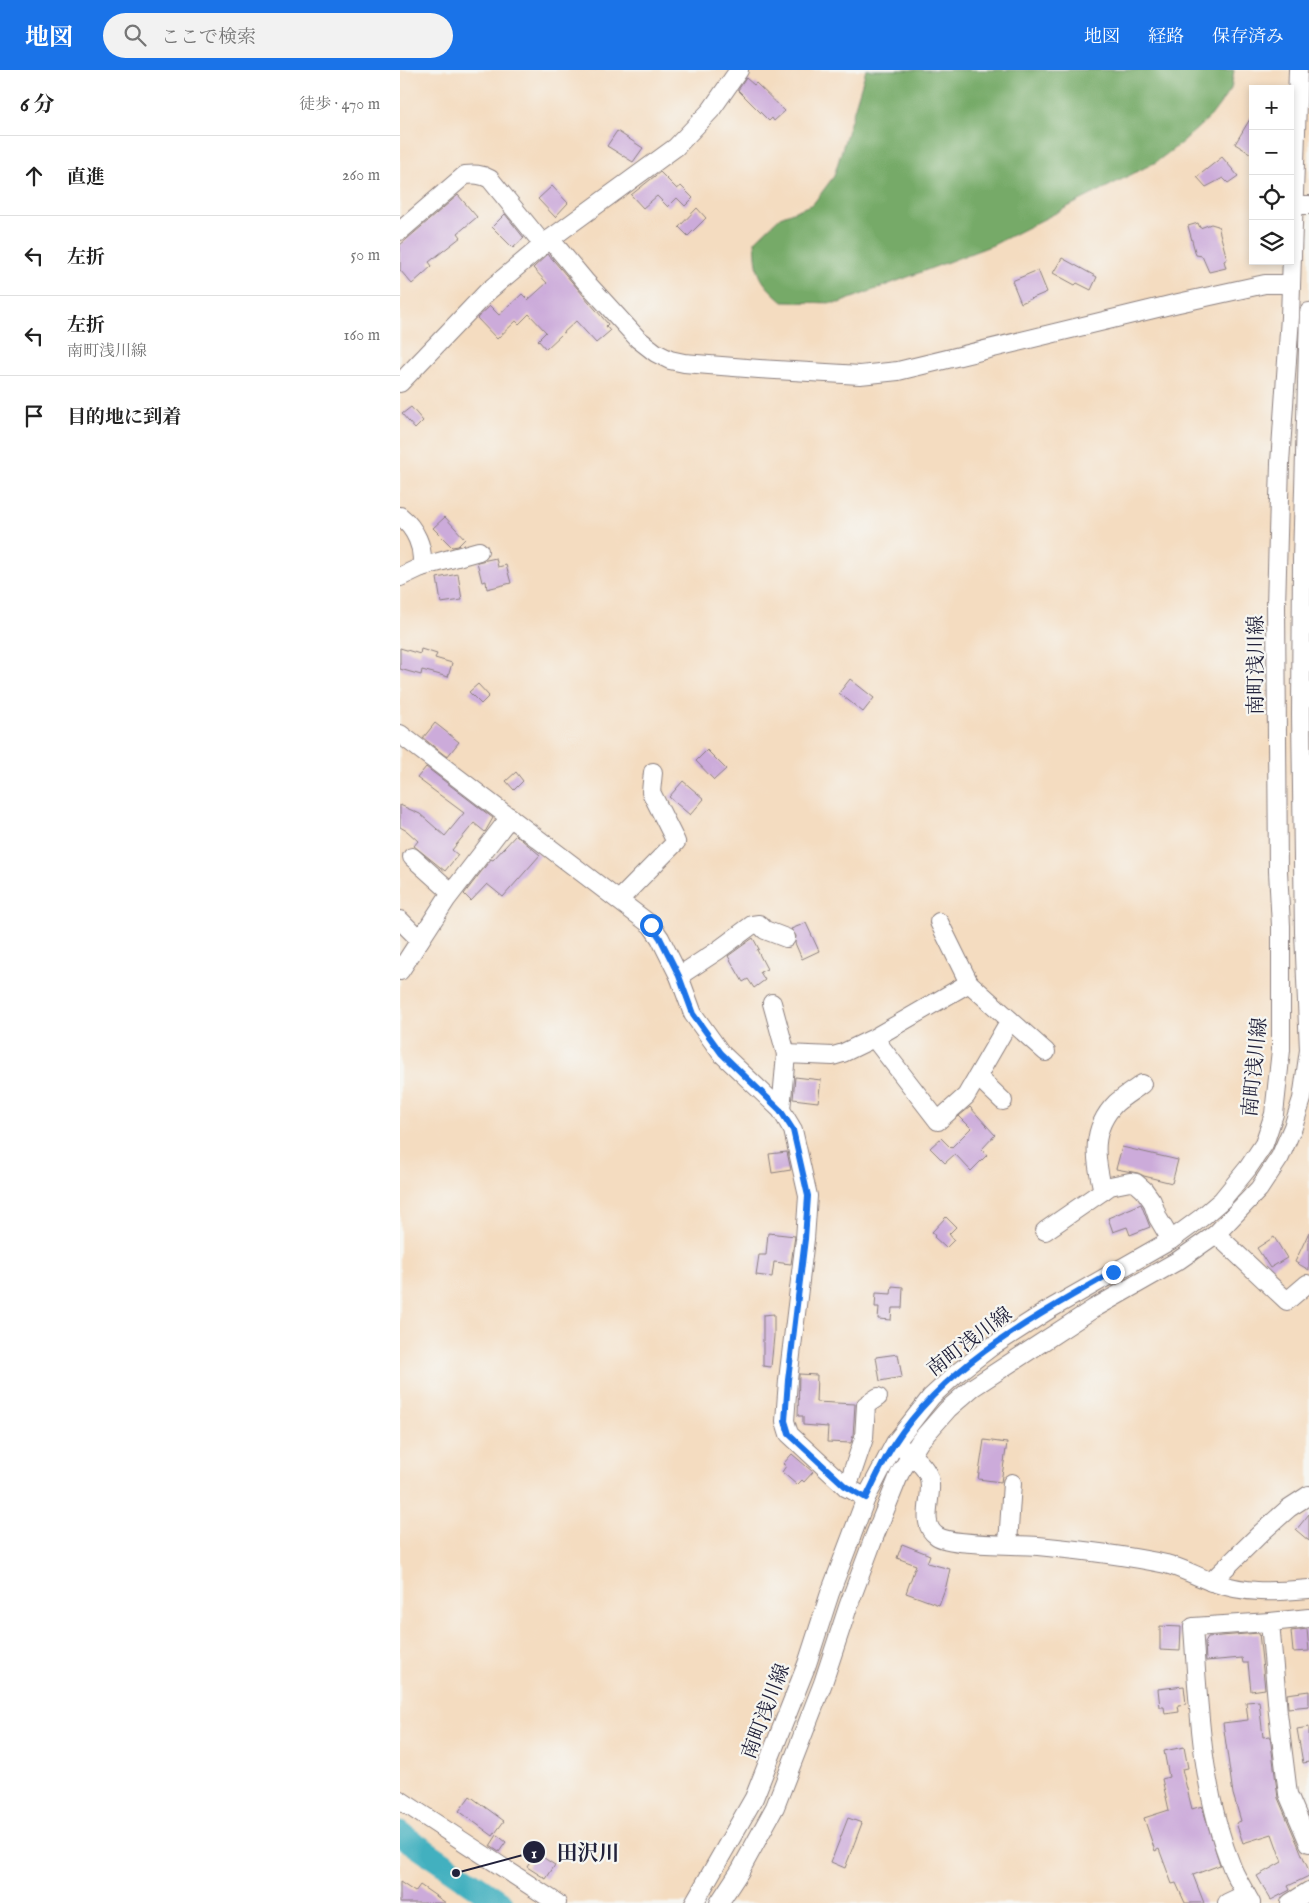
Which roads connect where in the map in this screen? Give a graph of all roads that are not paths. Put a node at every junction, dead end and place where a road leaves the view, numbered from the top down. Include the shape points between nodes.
1 (739, 70) edge
2 (1298, 70) edge
3 (1301, 205) edge
4 (400, 230) edge
5 (547, 242) junction
6 (1290, 284) junction
7 (1309, 312) edge
8 (400, 383) edge
9 (400, 516) edge
10 (478, 551) dead end
11 (421, 567) junction
12 (400, 577) edge
13 (400, 734) edge
14 (653, 772) dead end
15 (510, 817) junction
16 (412, 857) dead end
17 (452, 892) junction
18 (620, 900) junction
19 (400, 920) edge
20 (939, 922) dead end
21 (786, 938) dead end
22 (420, 940) junction
23 (400, 971) edge
24 (679, 976) junction
25 (969, 984) junction
26 (772, 1003) dead end
27 (1010, 1020) junction
28 (874, 1038) junction
29 (1281, 1050) junction
30 (1309, 1050) edge
31 (1046, 1052) dead end
32 (786, 1054) junction
33 (978, 1076) junction
34 (1142, 1084) dead end
35 (1002, 1101) dead end
36 (780, 1110) junction
37 (1103, 1191) junction
38 (1044, 1231) dead end
39 (1216, 1234) junction
40 (1171, 1240) junction
41 (1307, 1284) dead end
42 (878, 1397) dead end
43 (895, 1442) junction
44 (911, 1455) junction
45 (1012, 1483) dead end
46 (847, 1488) junction
47 (1309, 1494) edge
48 (866, 1498) junction
49 (1008, 1544) junction
50 (1211, 1582) junction
51 (1309, 1590) edge
52 (1309, 1618) edge
53 (1270, 1622) junction
54 (400, 1800) edge
55 (1309, 1843) edge
56 (1309, 1891) edge
57 (1249, 1899) edge
58 (557, 1903) edge
59 (694, 1903) edge
60 (719, 1903) edge
61 (1227, 1903) edge
62 (1290, 1903) edge

1 - 5 street via 712,110 676,147
2 - 3 street, 南町浅川線
3 - 6 street, 南町浅川線
4 - 5 street via 465,175 473,174 490,179
5 - 6 street via 638,339 656,354 670,360 860,375 898,371 1265,284
5 - 8 street via 487,292
6 - 29 street, 南町浅川線 via 1276,606
7 - 30 street, 南町浅川線 via 1301,667 1304,932
9 - 11 street via 414,531 420,544
10 - 11 street
11 - 12 street
13 - 15 street
14 - 18 street via 652,792 676,842
15 - 17 street
15 - 18 street
16 - 17 street
17 - 22 street
18 - 24 street via 651,925
19 - 22 street
20 - 25 street
21 - 24 street via 765,930 759,924 752,925
22 - 23 street
24 - 36 street via 693,1014 721,1053
25 - 27 street
25 - 28 street
26 - 32 street
27 - 31 street
27 - 33 street
28 - 32 street via 833,1056
28 - 33 street via 938,1121 966,1096
29 - 30 street
29 - 40 street, 南町浅川線 via 1274,1114 1264,1144 1222,1200
30 - 39 street, 南町浅川線 via 1302,1099 1280,1157 1259,1188
32 - 36 street
33 - 35 street
34 - 37 street via 1117,1102 1103,1120 1096,1147
36 - 46 street via 793,1130 808,1196 785,1421 789,1434
37 - 38 street
37 - 40 street via 1117,1184 1136,1183 1152,1202
39 - 41 street via 1287,1301
39 - 44 street, 南町浅川線 via 972,1388 948,1409
40 - 43 street, 南町浅川線 via 1050,1309 991,1347 931,1397
42 - 46 street via 866,1405 864,1438
43 - 44 street
43 - 48 street, 南町浅川線
44 - 49 street via 929,1476 927,1521 934,1534 940,1538 980,1544
44 - 60 street, 南町浅川線 via 900,1473 870,1548 775,1807
45 - 49 street
46 - 48 street
47 - 50 street via 1288,1508
48 - 59 street, 南町浅川線 via 807,1664 754,1798
49 - 50 street via 1077,1550 1166,1564
50 - 51 street via 1251,1592
52 - 53 street
53 - 55 street via 1288,1794
53 - 57 street via 1193,1627 1202,1755 1210,1796 1231,1863
54 - 58 street
56 - 62 street
57 - 61 street

